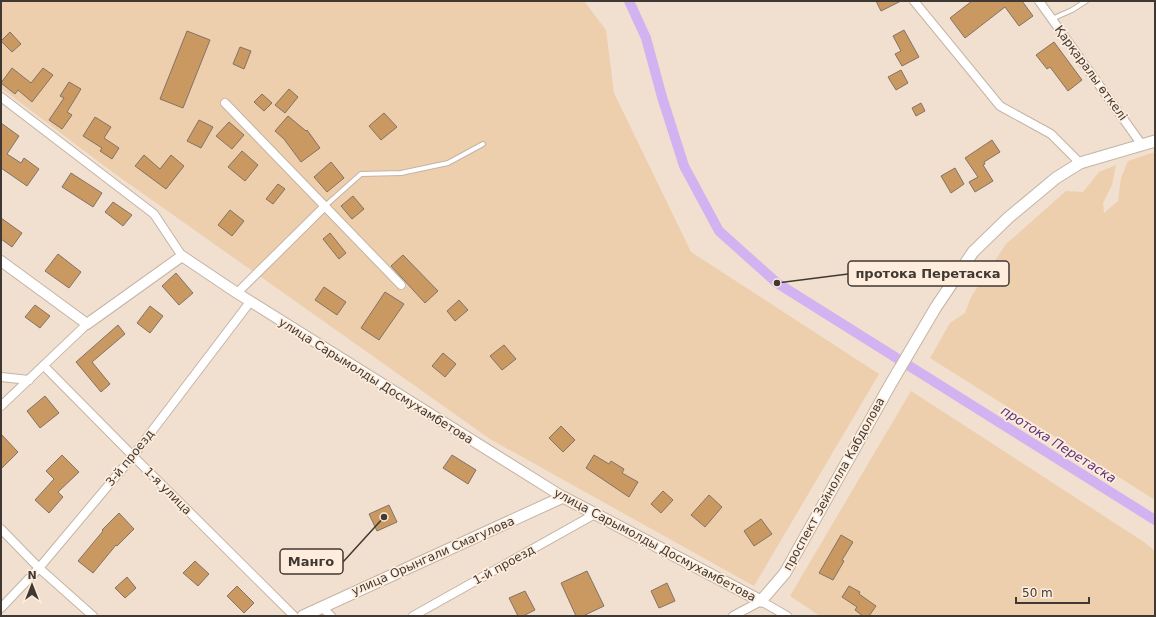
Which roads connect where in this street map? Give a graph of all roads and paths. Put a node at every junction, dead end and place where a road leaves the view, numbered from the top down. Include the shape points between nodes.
1 (914, 1) edge
2 (1039, 1) edge
3 (1086, 1) edge
4 (1052, 19) junction
5 (1, 97) edge
6 (225, 103) dead end
7 (1155, 141) edge
8 (483, 144) dead end
9 (1142, 145) junction
10 (1080, 163) junction
11 (325, 206) junction
12 (182, 256) junction
13 (1, 261) edge
14 (401, 285) dead end
15 (237, 294) junction
16 (250, 302) junction
17 (87, 324) junction
18 (44, 366) junction
19 (1, 377) edge
20 (29, 380) junction
21 (1, 406) edge
22 (133, 456) junction
23 (562, 497) junction
24 (595, 514) junction
25 (1, 529) edge
26 (39, 568) junction
27 (761, 601) junction
28 (322, 607) junction
29 (1, 608) edge
30 (92, 616) edge
31 (294, 616) edge
32 (303, 616) edge
33 (332, 616) edge
34 (413, 616) edge
35 (733, 616) edge
36 (787, 616) edge

1 - 10 street via 1000,106 1051,134
2 - 4 street, Қарқаралы өткелі
3 - 4 lane
4 - 9 street, Қарқаралы өткелі
5 - 12 street, улица Сарымолды Досмухамбетова via 154,214
6 - 11 street
7 - 9 main road
8 - 11 lane via 448,163 401,173 361,174
9 - 10 main road
10 - 27 main road, проспект Зейнолла Кабдолова via 1056,178 1008,218 973,252 936,307 890,385 785,573
11 - 14 street
11 - 15 street
12 - 15 street, улица Сарымолды Досмухамбетова
12 - 17 street
13 - 17 street
15 - 16 street, улица Сарымолды Досмухамбетова
16 - 22 street, 3-й проезд
16 - 23 street, улица Сарымолды Досмухамбетова
17 - 18 street
18 - 20 street
18 - 22 street, 1-я улица
19 - 20 street
20 - 21 street
22 - 26 street, 3-й проезд
22 - 31 street, 1-я улица
23 - 24 main road, улица Сарымолды Досмухамбетова
23 - 28 main road, улица Орынгали Смагулова
24 - 27 main road, улица Сарымолды Досмухамбетова
24 - 34 street, 1-й проезд
25 - 26 street
26 - 29 street, 3-й проезд
26 - 30 street
27 - 35 street
27 - 36 street, улица Сарымолды Досмухамбетова
28 - 32 main road, улица Орынгали Смагулова
28 - 33 street

